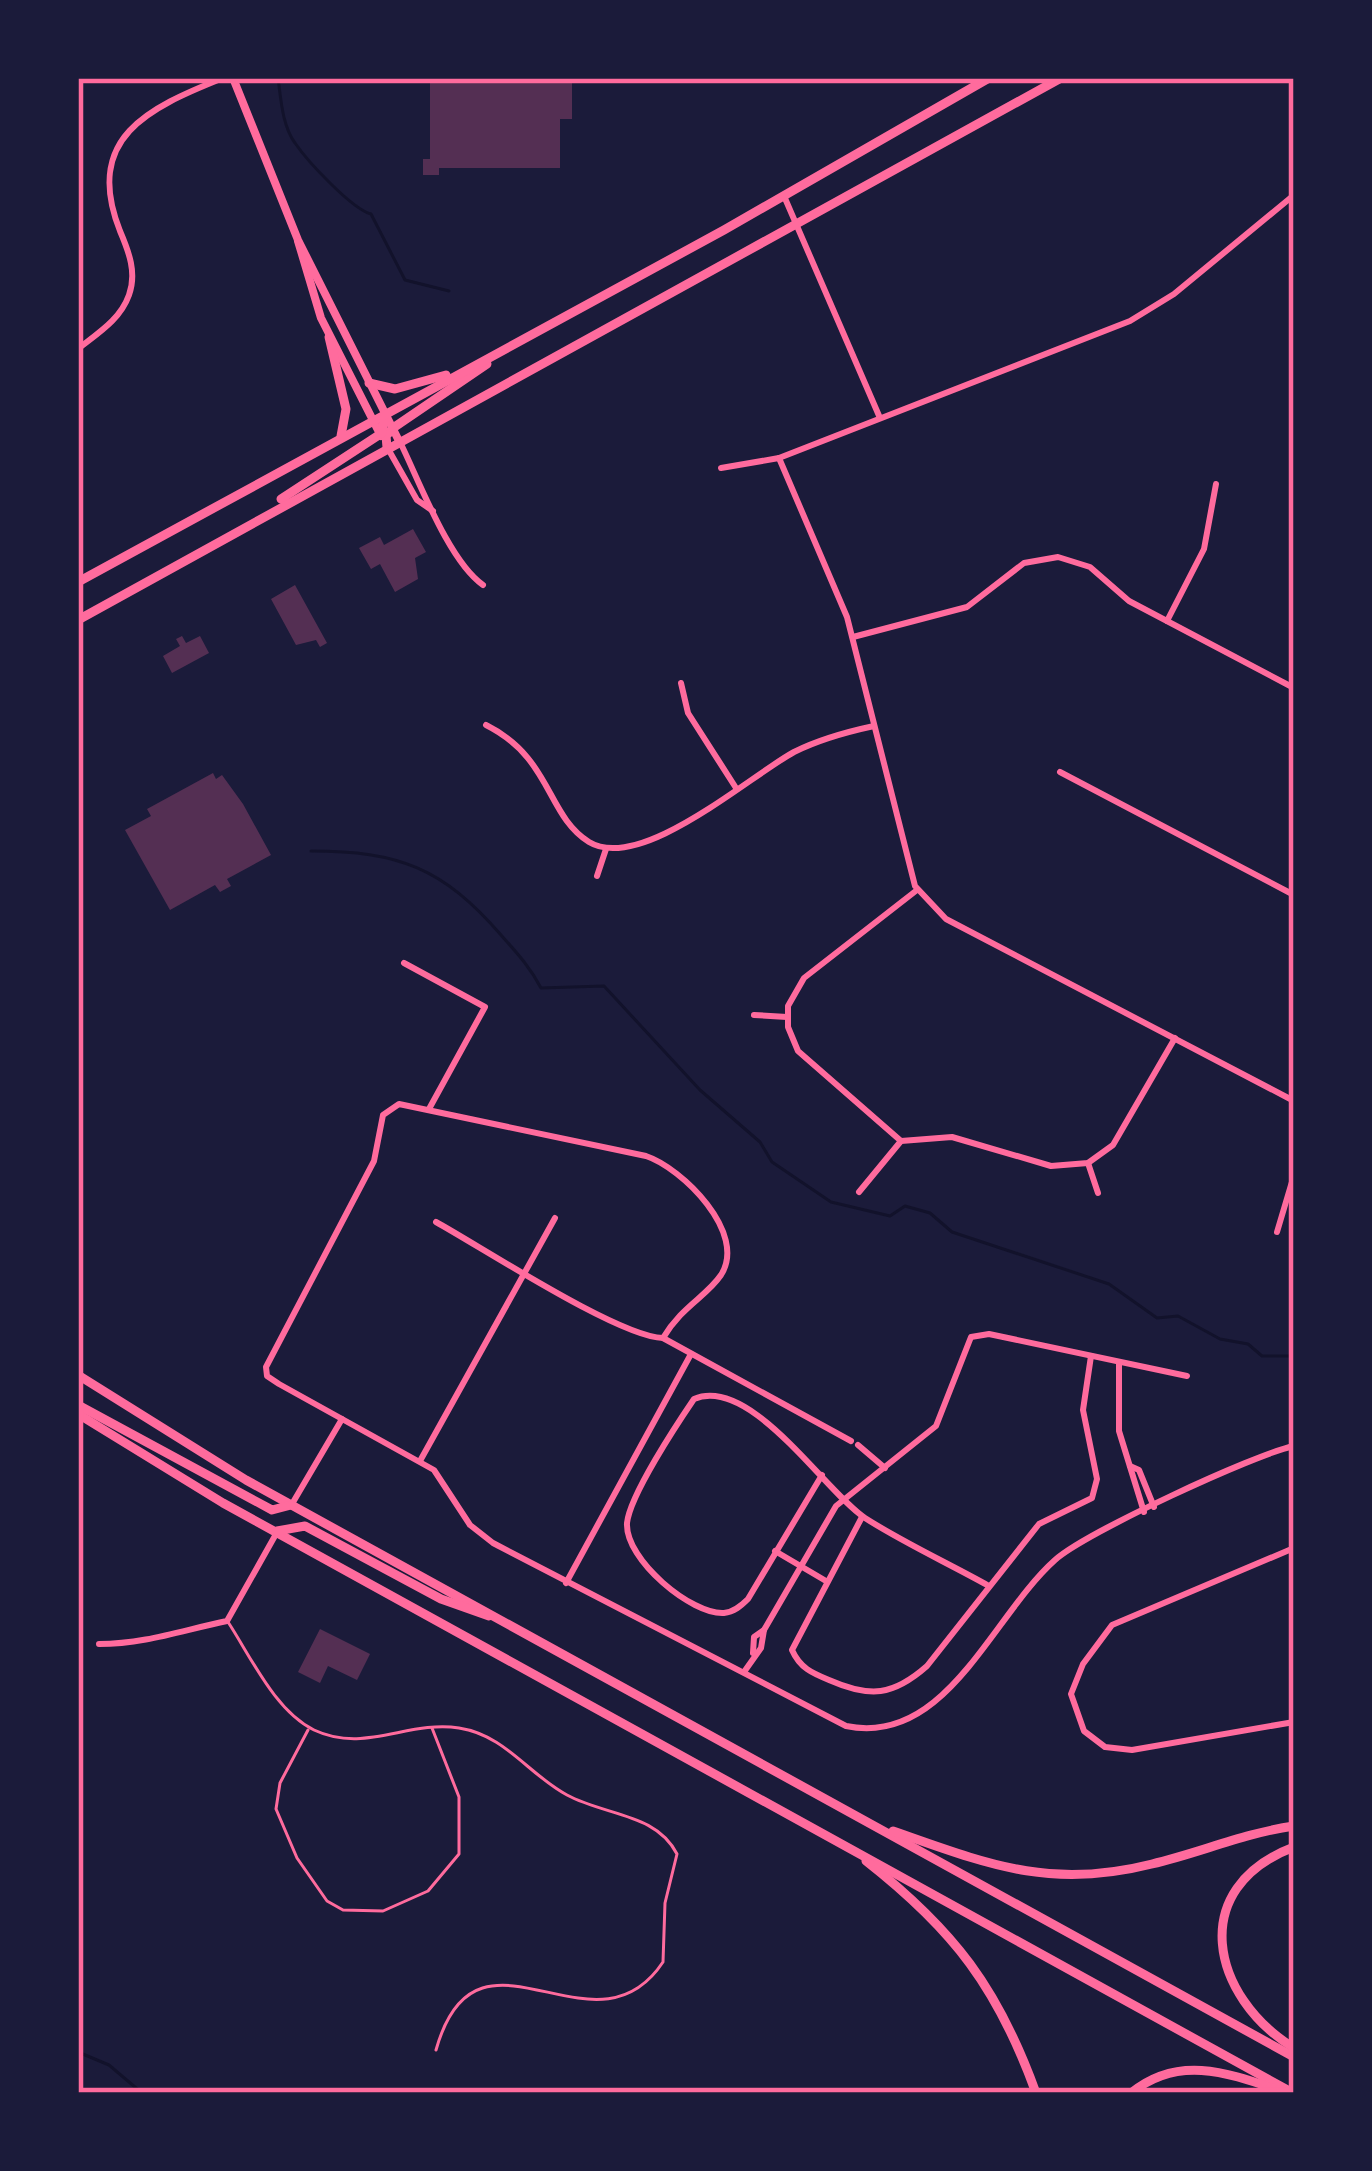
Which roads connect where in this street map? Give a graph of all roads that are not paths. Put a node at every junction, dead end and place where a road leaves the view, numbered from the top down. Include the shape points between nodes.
1 (223, 78) edge
2 (233, 78) edge
3 (988, 78) edge
4 (1061, 78) edge
5 (784, 195) junction
6 (1294, 195) edge
7 (796, 221) junction
8 (298, 240) junction
9 (329, 337) junction
10 (526, 337) junction
11 (78, 349) edge
12 (473, 365) junction
13 (369, 383) junction
14 (386, 413) junction
15 (880, 418) junction
16 (372, 421) junction
17 (393, 428) junction
18 (380, 434) junction
19 (336, 441) junction
20 (399, 441) junction
21 (387, 447) junction
22 (778, 458) junction
23 (722, 468) dead end
24 (1216, 484) dead end
25 (269, 511) junction
26 (433, 511) junction
27 (78, 565) edge
28 (82, 579) edge
29 (484, 585) dead end
30 (78, 620) edge
31 (1167, 621) junction
32 (853, 637) junction
33 (681, 683) dead end
34 (1294, 688) edge
35 (487, 725) dead end
36 (874, 726) junction
37 (1060, 772) dead end
38 (736, 788) junction
39 (606, 849) junction
40 (597, 876) dead end
41 (917, 890) junction
42 (1294, 895) edge
43 (404, 963) dead end
44 (754, 1015) dead end
45 (788, 1017) junction
46 (1175, 1038) junction
47 (1294, 1100) edge
48 (429, 1109) junction
49 (901, 1142) junction
50 (1088, 1163) junction
51 (1294, 1175) edge
52 (859, 1192) dead end
53 (1098, 1193) dead end
54 (555, 1217) dead end
55 (436, 1222) dead end
56 (1277, 1232) dead end
57 (525, 1270) junction
58 (663, 1338) junction
59 (691, 1354) junction
60 (1091, 1356) junction
61 (1119, 1363) junction
62 (78, 1376) edge
63 (1187, 1376) dead end
64 (78, 1409) edge
65 (342, 1419) junction
66 (1294, 1446) edge
67 (419, 1461) junction
68 (1130, 1466) junction
69 (885, 1468) junction
70 (822, 1475) junction
71 (1142, 1479) junction
72 (1132, 1483) junction
73 (843, 1499) junction
74 (291, 1504) junction
75 (1154, 1507) junction
76 (1144, 1512) junction
77 (862, 1517) junction
78 (277, 1531) junction
79 (1294, 1548) edge
80 (775, 1551) junction
81 (801, 1566) junction
82 (826, 1581) junction
83 (566, 1582) junction
84 (989, 1586) junction
85 (227, 1621) junction
86 (512, 1624) junction
87 (99, 1644) dead end
88 (744, 1672) junction
89 (1294, 1722) edge
90 (432, 1727) junction
91 (309, 1728) junction
92 (1294, 1826) edge
93 (881, 1827) junction
94 (843, 1844) junction
95 (1294, 1847) edge
96 (436, 2050) dead end
97 (1294, 2053) edge
98 (1036, 2093) edge
99 (1131, 2093) edge
100 (1290, 2093) edge

1 - 11 street via 149,111 122,139 110,197 131,290 116,319
2 - 8 street
3 - 5 main road
4 - 7 main road
5 - 7 street
5 - 10 main road
6 - 15 street via 1142,315
7 - 15 street
7 - 20 main road
8 - 9 street
8 - 13 street
9 - 16 street
9 - 19 main road via 346,420
10 - 12 main road
10 - 17 main road
12 - 13 main road via 401,388
12 - 14 main road
13 - 14 street
14 - 16 main road
14 - 17 street
14 - 18 main road
15 - 22 street
16 - 18 street
16 - 19 main road
17 - 20 street
17 - 21 main road
18 - 21 street
18 - 25 main road
19 - 28 main road
20 - 21 main road
20 - 26 street
21 - 25 main road
21 - 26 street via 417,500
22 - 23 street
22 - 32 street
24 - 31 street via 1204,550
25 - 30 main road
26 - 29 street
27 - 28 street
31 - 32 street via 1090,567 1051,556 1024,563 967,608
31 - 34 street
32 - 36 street
33 - 38 street via 688,712
35 - 39 street via 524,749 574,829
36 - 38 street via 814,743
36 - 41 street
37 - 42 street
38 - 39 street via 642,846
39 - 40 street
41 - 45 street via 804,978
41 - 46 street via 946,919
43 - 48 street via 485,1007
44 - 45 street
45 - 49 street via 802,1056
46 - 47 street
46 - 50 street via 1113,1145
48 - 58 street via 646,1156 690,1188 720,1223 723,1273 680,1310
48 - 65 street via 399,1104 383,1114 374,1161 269,1354 267,1376
49 - 50 street via 952,1136 1051,1166
49 - 52 street
50 - 53 street
51 - 56 street
54 - 57 street
55 - 57 street
57 - 58 street via 600,1314
57 - 67 street
58 - 59 street
59 - 69 street
59 - 83 street
60 - 61 street
60 - 69 street via 971,1337 945,1414
60 - 84 street via 1083,1410 1094,1495 1039,1524
61 - 63 street
61 - 68 street via 1118,1431
62 - 74 main road
64 - 74 main road via 272,1510
64 - 78 main road
65 - 67 street
65 - 74 street
66 - 75 street
67 - 83 street via 441,1476 481,1535
68 - 71 street
68 - 72 street
69 - 73 street
70 - 73 street
70 - 80 street
70 - 80 street via 776,1428 704,1395 687,1409 627,1523 646,1572 719,1613 748,1599
71 - 72 street
71 - 75 street
72 - 76 street
73 - 77 street
73 - 81 street
74 - 86 main road
75 - 76 street
76 - 88 street via 1056,1559 934,1704 910,1720 869,1731 846,1726
77 - 82 street
77 - 84 street
78 - 85 street
78 - 86 main road via 305,1526 441,1599
78 - 94 main road
79 - 89 street via 1112,1625 1071,1694 1084,1731 1118,1750
80 - 81 street
81 - 82 street
81 - 88 street via 754,1636
82 - 84 street via 794,1637 794,1656 805,1670 871,1694 906,1684 927,1666
83 - 88 street
85 - 87 street via 158,1641
85 - 91 lane via 289,1712
86 - 93 main road
90 - 91 lane via 362,1740
90 - 91 lane via 459,1797 459,1854 428,1891 363,1914 327,1901 278,1822 280,1783
90 - 96 lane via 491,1738 569,1796 653,1825 677,1854 663,1962 636,1992 610,2000 473,1989 448,2010
92 - 93 main road via 1129,1870 1071,1875 995,1868
93 - 97 main road
94 - 98 main road via 910,1894 965,1952 1007,2019
94 - 100 main road
95 - 97 main road via 1241,1883 1222,1945 1244,2008
99 - 100 main road via 1195,2068

